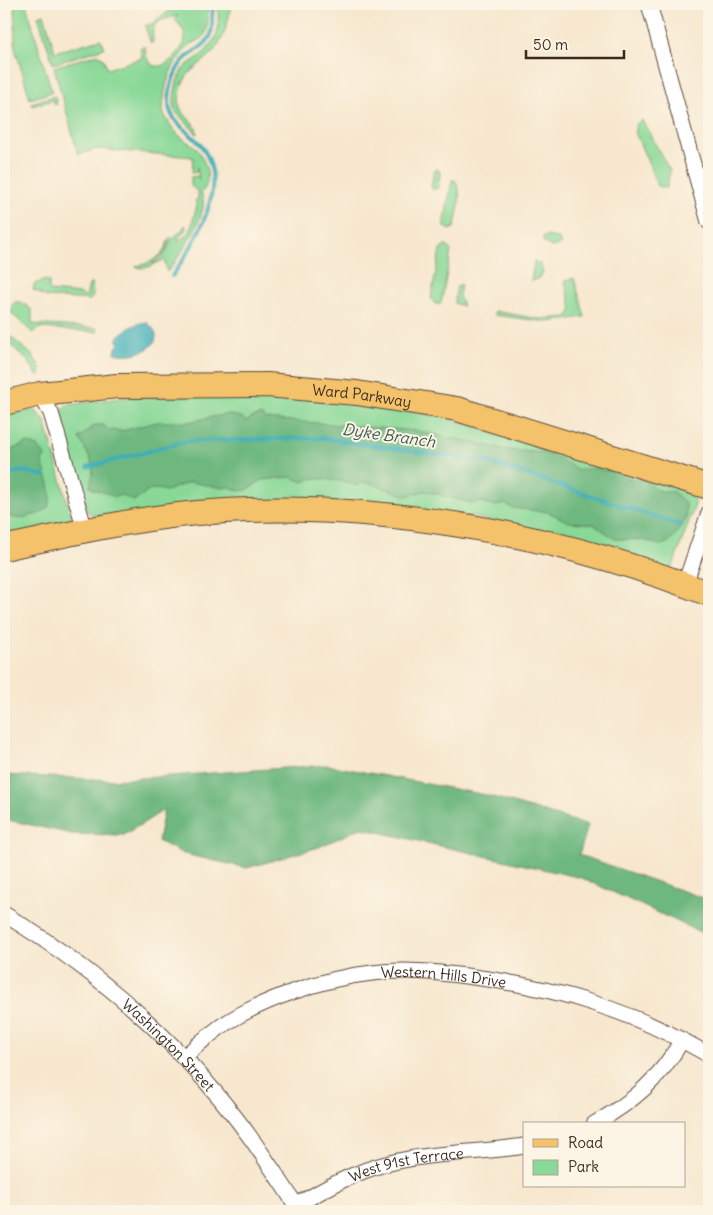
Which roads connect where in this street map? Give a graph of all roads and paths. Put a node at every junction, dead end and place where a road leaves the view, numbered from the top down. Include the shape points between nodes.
1 (648, 4) edge
2 (709, 222) edge
3 (40, 394) junction
4 (4, 403) edge
5 (709, 487) edge
6 (709, 513) edge
7 (85, 530) junction
8 (4, 548) edge
9 (685, 584) junction
10 (709, 594) edge
11 (4, 914) edge
12 (682, 1040) junction
13 (709, 1055) edge
14 (185, 1056) junction
15 (597, 1122) edge
16 (523, 1146) edge
17 (297, 1208) edge

1 - 2 street
3 - 4 main road, Ward Parkway
3 - 5 main road, Ward Parkway via 117,386 249,385 357,393 457,408
3 - 7 street via 51,413
6 - 9 street
7 - 8 main road
7 - 9 main road via 197,513 318,510 451,522 605,557
9 - 10 main road
11 - 14 street, Washington Street via 89,971
12 - 13 street, Western Hills Drive
12 - 14 street, Western Hills Drive via 612,1008 562,993 504,981 414,970 343,978 290,993 221,1027
12 - 15 street via 668,1064 647,1088
14 - 17 street, Washington Street via 244,1126
16 - 17 street, West 91st Terrace via 425,1156 381,1165 354,1174

